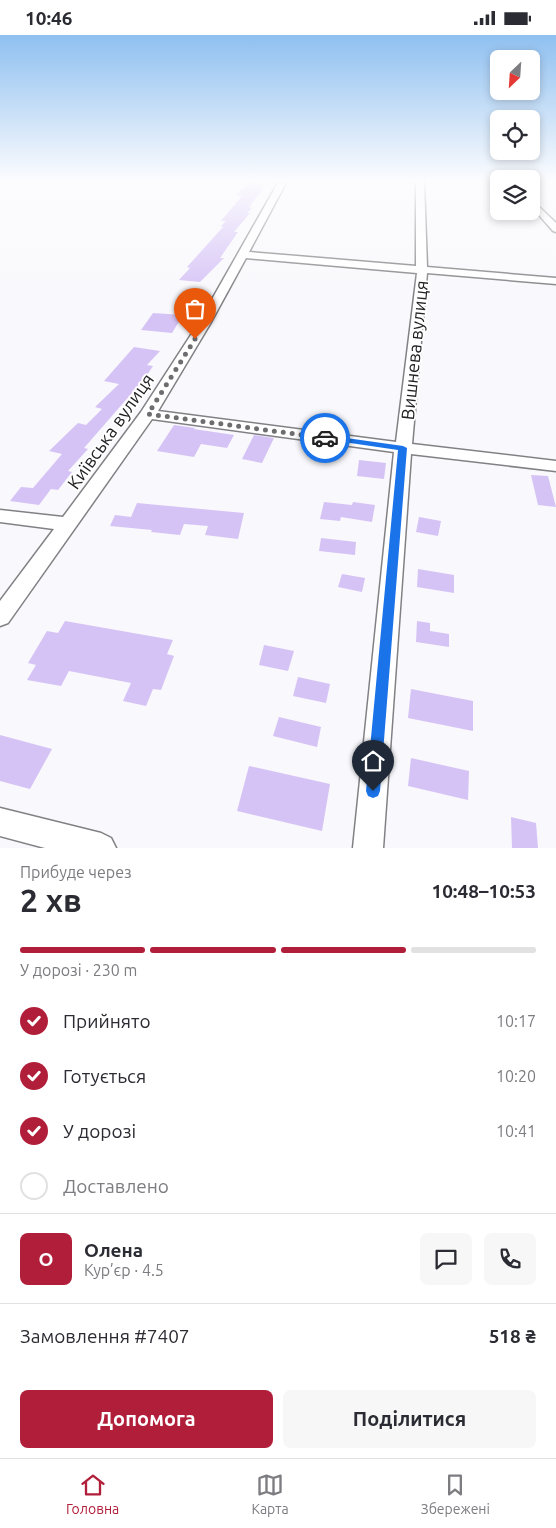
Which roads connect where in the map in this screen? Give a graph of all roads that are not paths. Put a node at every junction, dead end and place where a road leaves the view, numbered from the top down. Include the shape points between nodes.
1 (263, 219) edge
2 (421, 219) edge
3 (547, 219) edge
4 (556, 229) edge
5 (244, 255) junction
6 (422, 270) junction
7 (556, 281) edge
8 (148, 414) junction
9 (403, 448) junction
10 (556, 466) edge
11 (0, 516) edge
12 (66, 523) junction
13 (0, 617) edge
14 (0, 822) edge
15 (101, 848) edge
16 (368, 848) edge

1 - 5 street, Київська вулиця
2 - 6 street, Вишнева вулиця
3 - 4 street
5 - 6 street
5 - 8 street, Київська вулиця
6 - 7 street
6 - 9 street, Вишнева вулиця
8 - 9 street
8 - 12 street, Київська вулиця
9 - 10 street
9 - 16 street, Вишнева вулиця
11 - 12 street
12 - 13 street, Київська вулиця
14 - 15 street

